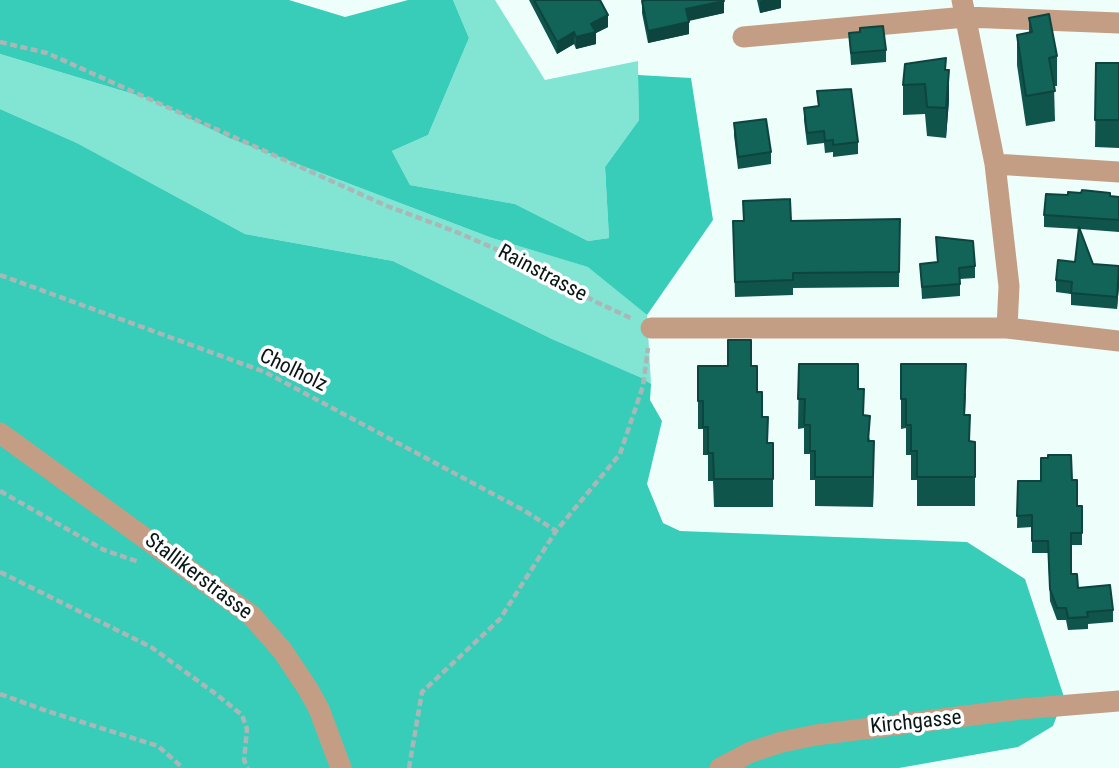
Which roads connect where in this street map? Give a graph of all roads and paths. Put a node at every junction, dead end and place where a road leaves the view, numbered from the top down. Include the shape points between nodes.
1 (964, 8) edge
2 (1119, 23) edge
3 (743, 37) dead end
4 (0, 42) edge
5 (995, 164) junction
6 (1119, 172) edge
7 (0, 275) edge
8 (651, 328) junction
9 (1007, 328) junction
10 (1119, 341) edge
11 (0, 433) edge
12 (0, 491) edge
13 (556, 531) junction
14 (104, 550) dead end
15 (0, 572) edge
16 (0, 694) edge
17 (1119, 701) edge
18 (183, 768) edge
19 (248, 768) edge
20 (341, 768) edge
21 (409, 768) edge
22 (720, 768) edge

1 - 2 street
1 - 3 street
1 - 5 street
4 - 8 path, Rainstrasse via 47,53 387,206 514,257
5 - 6 street
5 - 9 street via 1009,286
7 - 13 path, Cholholz via 265,372
8 - 9 street
8 - 13 path via 643,386 620,454
9 - 10 street
11 - 20 street, Stallikerstrasse via 251,615 308,689
12 - 14 path
13 - 21 path via 500,619 422,692
15 - 19 path via 151,647 216,694 242,715
16 - 18 path via 158,746
17 - 22 street, Kirchgasse via 816,734 751,752

